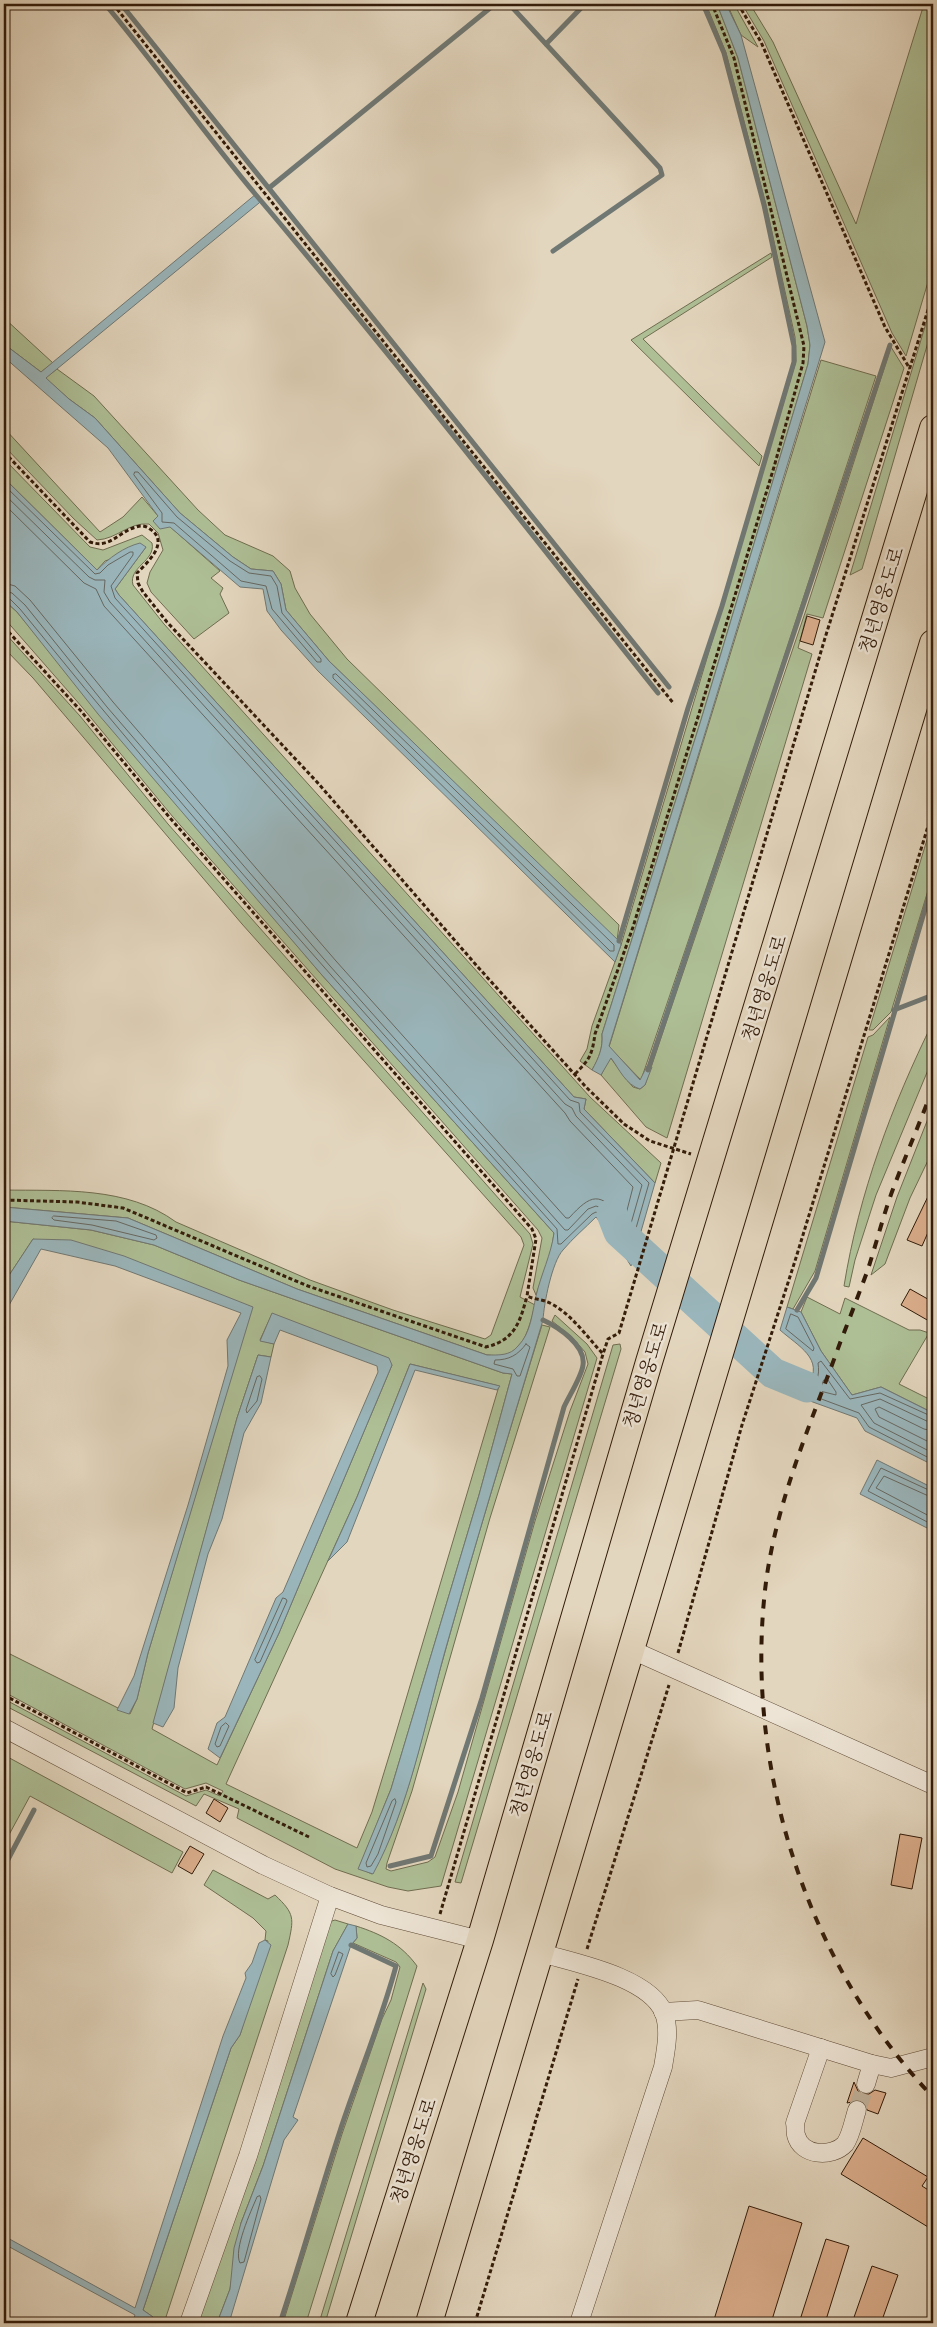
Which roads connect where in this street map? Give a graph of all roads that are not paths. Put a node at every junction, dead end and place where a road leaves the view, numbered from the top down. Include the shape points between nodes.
1 (933, 428) edge
2 (933, 643) edge
3 (632, 1650) junction
4 (4, 1728) edge
5 (933, 1785) edge
6 (330, 1896) junction
7 (480, 1940) junction
8 (541, 1953) junction
9 (664, 2012) junction
10 (821, 2048) junction
11 (933, 2057) edge
12 (872, 2064) junction
13 (866, 2084) tunnel mouth
14 (857, 2110) tunnel mouth
15 (189, 2323) edge
16 (359, 2323) edge
17 (429, 2323) edge
18 (580, 2323) edge

1 - 7 highway, 청년영웅도로 via 649,1362
2 - 3 highway
3 - 5 street
3 - 8 highway
4 - 6 street via 263,1865
6 - 7 street via 381,1915
6 - 15 street via 248,2156
7 - 16 highway, 청년영웅도로
8 - 9 street via 600,1970 648,1992
8 - 17 highway
9 - 10 street via 698,2010
9 - 18 street via 668,2037 663,2067
10 - 12 street
10 - 14 street via 795,2123 796,2136 803,2148 833,2153 846,2143
11 - 12 street via 891,2068
12 - 13 street

